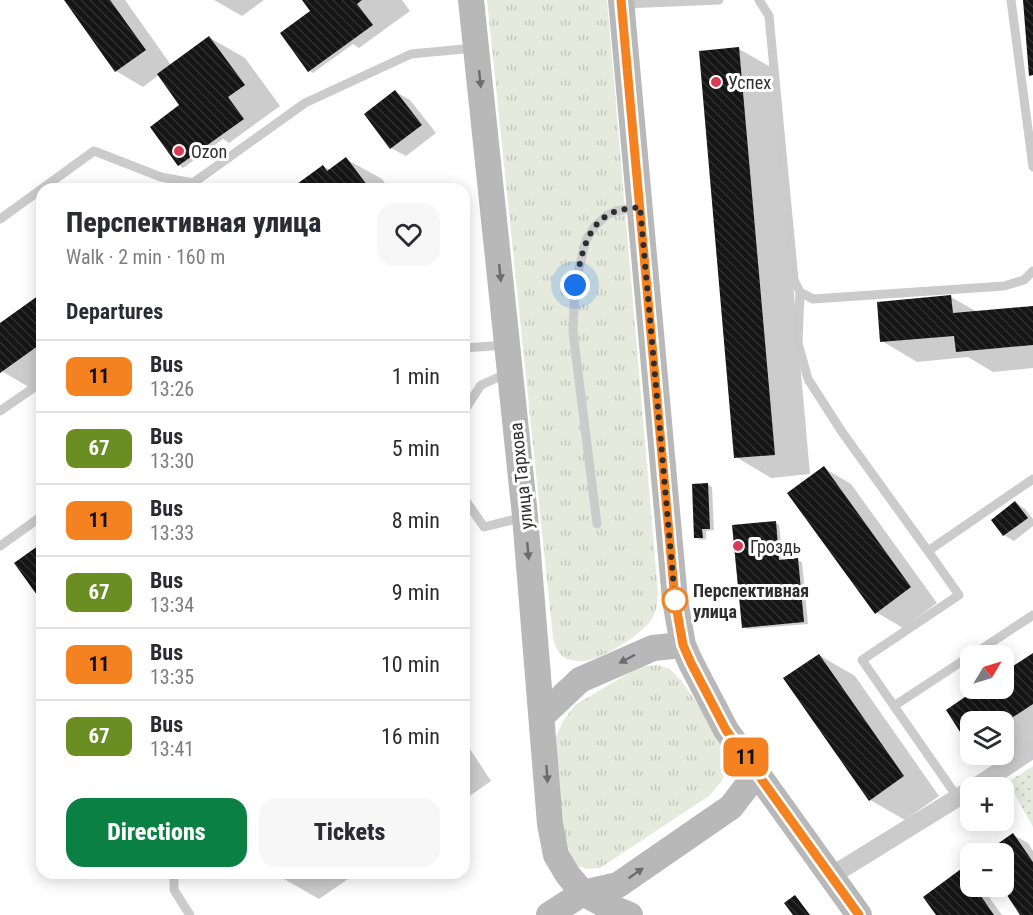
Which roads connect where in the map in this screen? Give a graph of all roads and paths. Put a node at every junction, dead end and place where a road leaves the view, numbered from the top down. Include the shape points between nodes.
1 (471, 0) edge
2 (719, 0) edge
3 (759, 0) edge
4 (1011, 0) edge
5 (621, 2) edge
6 (476, 48) junction
7 (1033, 167) edge
8 (50, 183) edge
9 (193, 183) edge
10 (193, 183) edge
11 (36, 193) edge
12 (640, 207) junction
13 (0, 219) edge
14 (1033, 271) edge
15 (800, 292) junction
16 (508, 345) junction
17 (470, 348) edge
18 (510, 372) junction
19 (36, 386) edge
20 (470, 402) edge
21 (0, 411) edge
22 (1033, 479) edge
23 (470, 507) edge
24 (525, 516) junction
25 (36, 520) edge
26 (597, 524) dead end
27 (0, 546) edge
28 (928, 551) junction
29 (1033, 615) edge
30 (683, 645) junction
31 (988, 645) edge
32 (960, 663) edge
33 (894, 706) junction
34 (542, 716) junction
35 (1033, 749) edge
36 (757, 773) junction
37 (991, 777) edge
38 (960, 783) edge
39 (960, 797) edge
40 (831, 876) junction
41 (174, 879) edge
42 (583, 893) junction
43 (190, 915) edge
44 (549, 915) edge
45 (630, 915) edge
46 (859, 915) edge

1 - 6 main road, улица Тархова
2 - 5 lane
3 - 15 lane via 769,16 794,280
4 - 7 lane
5 - 12 main road
6 - 9 lane via 411,54 305,103
6 -> 16 main road, улица Тархова
8 - 10 lane via 94,151 161,177
11 - 13 lane
12 - 26 lane via 616,211 594,227 586,240 575,285 573,332
12 - 30 main road via 675,600
14 - 15 lane via 1024,280 1004,286 813,299
15 - 28 lane via 798,343 808,379
16 - 17 lane
16 - 18 main road, улица Тархова
18 - 20 lane via 481,385
18 - 24 main road, улица Тархова
19 - 21 lane
22 - 28 lane
23 - 24 lane via 484,527
24 -> 34 main road, улица Тархова
25 - 27 lane
28 - 33 lane via 959,595 862,660
29 - 31 lane
30 -> 34 main road via 653,648 580,680
30 - 36 main road via 726,730
32 - 33 lane
33 - 38 lane
34 -> 42 main road, улица Тархова via 556,855
35 - 37 street
36 - 40 main road
42 -> 36 main road via 618,885 731,807
39 - 40 street
40 - 46 main road
41 - 43 lane via 174,890
42 - 44 main road
42 - 45 main road, улица Тархова

